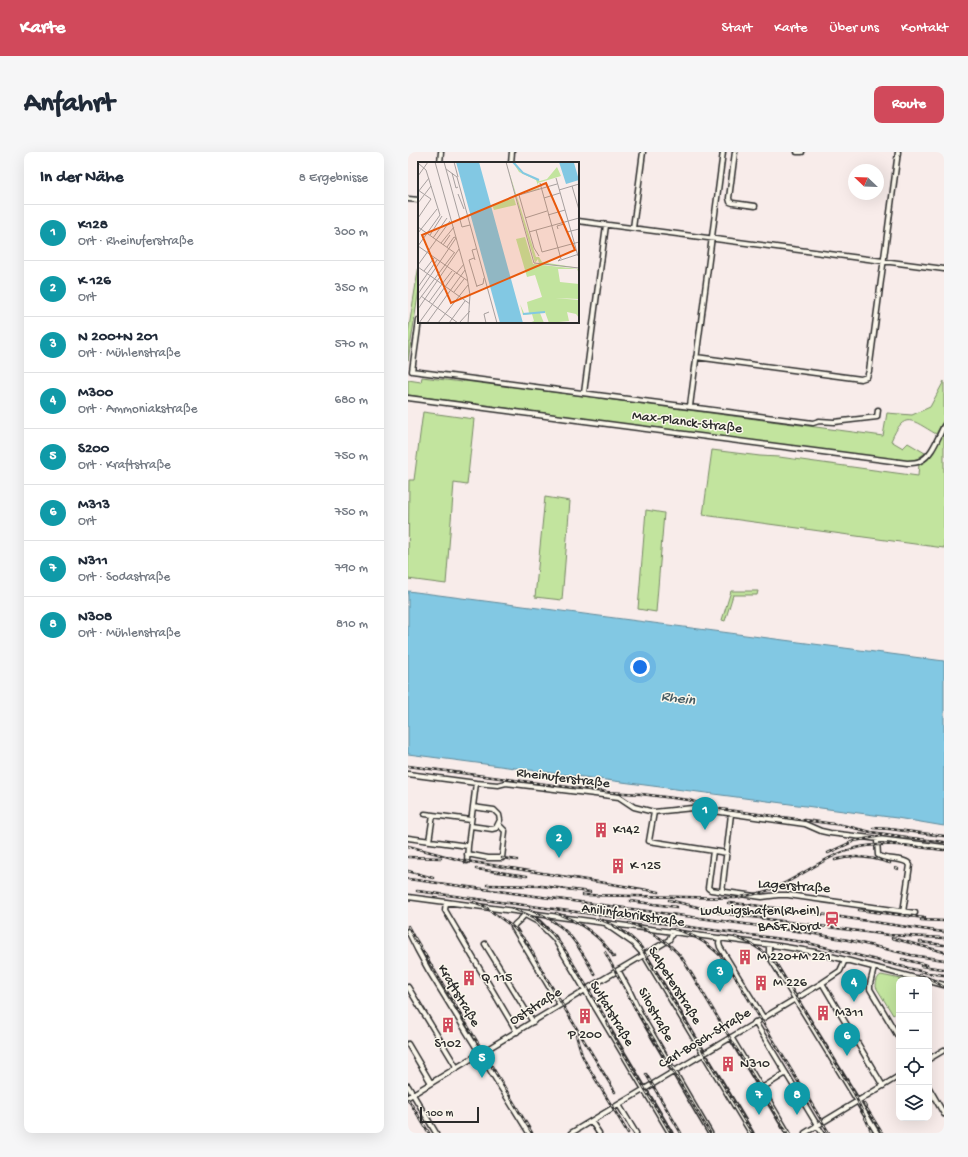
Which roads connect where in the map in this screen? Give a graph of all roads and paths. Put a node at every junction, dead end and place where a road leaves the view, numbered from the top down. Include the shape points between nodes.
1 (442, 152) edge
2 (512, 152) edge
3 (643, 152) edge
4 (723, 152) edge
5 (735, 152) edge
6 (797, 152) edge
7 (801, 152) edge
8 (898, 152) edge
9 (440, 162) edge
10 (511, 162) edge
11 (408, 199) edge
12 (418, 200) edge
13 (755, 206) dead end
14 (579, 221) edge
15 (606, 225) junction
16 (633, 228) junction
17 (711, 238) junction
18 (884, 261) junction
19 (944, 269) edge
20 (419, 323) edge
21 (696, 357) junction
22 (584, 393) junction
23 (408, 398) edge
24 (690, 406) junction
25 (878, 410) dead end
26 (944, 426) edge
27 (408, 774) edge
28 (476, 783) junction
29 (473, 808) junction
30 (654, 812) junction
31 (425, 814) dead end
32 (731, 814) junction
33 (433, 815) junction
34 (471, 820) junction
35 (498, 825) junction
36 (471, 826) junction
37 (408, 838) edge
38 (877, 840) junction
39 (429, 841) junction
40 (468, 846) junction
41 (944, 848) edge
42 (713, 851) junction
43 (727, 853) junction
44 (467, 854) junction
45 (467, 861) dead end
46 (722, 892) junction
47 (408, 897) edge
48 (446, 902) junction
49 (903, 912) junction
50 (915, 913) dead end
51 (525, 914) junction
52 (604, 923) junction
53 (408, 931) edge
54 (673, 932) junction
55 (720, 938) junction
56 (485, 944) dead end
57 (769, 944) junction
58 (644, 955) junction
59 (845, 960) junction
60 (874, 968) junction
61 (618, 970) junction
62 (911, 977) edge
63 (822, 982) junction
64 (932, 982) edge
65 (944, 985) edge
66 (408, 987) edge
67 (584, 990) junction
68 (794, 999) junction
69 (560, 1005) junction
70 (763, 1017) junction
71 (533, 1022) junction
72 (755, 1022) junction
73 (517, 1032) junction
74 (896, 1033) edge
75 (731, 1037) junction
76 (408, 1044) edge
77 (944, 1050) edge
78 (481, 1054) junction
79 (703, 1054) junction
80 (932, 1057) edge
81 (457, 1068) junction
82 (675, 1071) junction
83 (786, 1073) junction
84 (896, 1078) edge
85 (431, 1083) junction
86 (408, 1086) edge
87 (883, 1086) junction
88 (762, 1088) junction
89 (644, 1090) junction
90 (932, 1093) edge
91 (413, 1095) junction
92 (408, 1098) edge
93 (857, 1101) junction
94 (618, 1105) junction
95 (944, 1114) edge
96 (592, 1121) junction
97 (818, 1125) junction
98 (436, 1133) edge
99 (529, 1133) edge
100 (571, 1133) edge
101 (599, 1133) edge
102 (636, 1133) edge
103 (670, 1133) edge
104 (710, 1133) edge
105 (751, 1133) edge
106 (788, 1133) edge
107 (805, 1133) edge
108 (822, 1133) edge
109 (877, 1133) edge

1 - 9 street
2 - 10 street
3 - 16 street
4 - 17 street
5 - 13 street via 730,202
6 - 7 street
8 - 18 street
11 - 12 street
14 - 15 street
15 - 16 street
15 - 22 street
16 - 17 street
17 - 18 street
17 - 21 street
18 - 19 street
18 - 21 street via 867,377 860,379
20 - 22 street via 412,371
21 - 24 street
22 - 24 street
23 - 26 street, Max-Planck-Straße via 907,463 925,458
24 - 25 street via 813,423 877,417
27 - 28 street, Rheinuferstraße
28 - 29 street
28 - 30 street, Rheinuferstraße via 619,797 634,807
29 - 34 street
29 - 35 street via 497,812
30 - 32 street, Rheinuferstraße via 693,808
30 - 42 street via 649,841
31 - 33 street
32 - 38 street, Rheinuferstraße via 805,824 821,831
32 - 43 street
33 - 34 street
33 - 39 street
34 - 36 street
35 - 36 street via 492,829
35 - 44 street via 505,831 502,858
36 - 40 street
37 - 39 street
38 - 41 street, Rheinuferstraße
38 - 49 street via 878,856 908,862 910,866
39 - 40 street
40 - 44 street
42 - 43 street
42 - 46 street, Lagerstraße via 708,888
43 - 46 street
44 - 45 street
46 - 49 street, Lagerstraße via 762,897 788,896
47 - 48 street, Anilinfabrikstraße
48 - 51 street, Anilinfabrikstraße
48 - 73 street via 445,910
49 - 50 street, Lagerstraße
51 - 52 street, Anilinfabrikstraße
51 - 67 street, Sulfatstraße via 538,922 554,938
51 - 69 street via 523,919 513,925 514,929
52 - 54 street, Anilinfabrikstraße
52 - 58 street, Salpeterstraße via 620,932
53 - 78 street, Kraftstraße via 416,949
54 - 55 street, Anilinfabrikstraße
54 - 58 street, Oststraße via 669,940
55 - 57 street, Anilinfabrikstraße
55 - 70 street via 720,947
56 - 71 street
57 - 59 street, Anilinfabrikstraße
57 - 68 street via 770,956
58 - 61 street, Oststraße
58 - 79 street, Salpeterstraße
59 - 60 street, Anilinfabrikstraße
59 - 63 street, Carl-Bosch-Straße via 840,971
60 - 62 street, Anilinfabrikstraße
60 - 74 street via 870,989
61 - 67 street, Oststraße
61 - 82 street, Silostraße via 641,1015
63 - 68 street, Carl-Bosch-Straße
63 - 87 street
64 - 65 street
66 - 81 street
67 - 69 street, Oststraße
67 - 89 street, Sulfatstraße
68 - 70 street, Carl-Bosch-Straße
68 - 93 street
69 - 71 street, Oststraße
70 - 72 street, Carl-Bosch-Straße
71 - 73 street, Oststraße
72 - 75 street, Carl-Bosch-Straße
72 - 83 street
73 - 78 street, Oststraße
75 - 79 street, Carl-Bosch-Straße
75 - 88 street
76 - 85 street
77 - 80 street
78 - 81 street, Oststraße
78 - 99 street, Kraftstraße
79 - 82 street, Carl-Bosch-Straße
79 - 105 street, Salpeterstraße
81 - 85 street, Oststraße
82 - 89 street, Carl-Bosch-Straße
82 - 104 street, Silostraße
83 - 88 street
83 - 97 street
84 - 87 street
85 - 91 street, Oststraße
86 - 91 street
87 - 93 street
88 - 106 street
89 - 94 street, Carl-Bosch-Straße
89 - 103 street, Sulfatstraße
90 - 95 street
91 - 92 street, Oststraße
91 - 98 street
93 - 97 street
93 - 109 street
94 - 96 street, Carl-Bosch-Straße
94 - 102 street
96 - 100 street, Carl-Bosch-Straße
96 - 101 street
97 - 107 street
97 - 108 street

